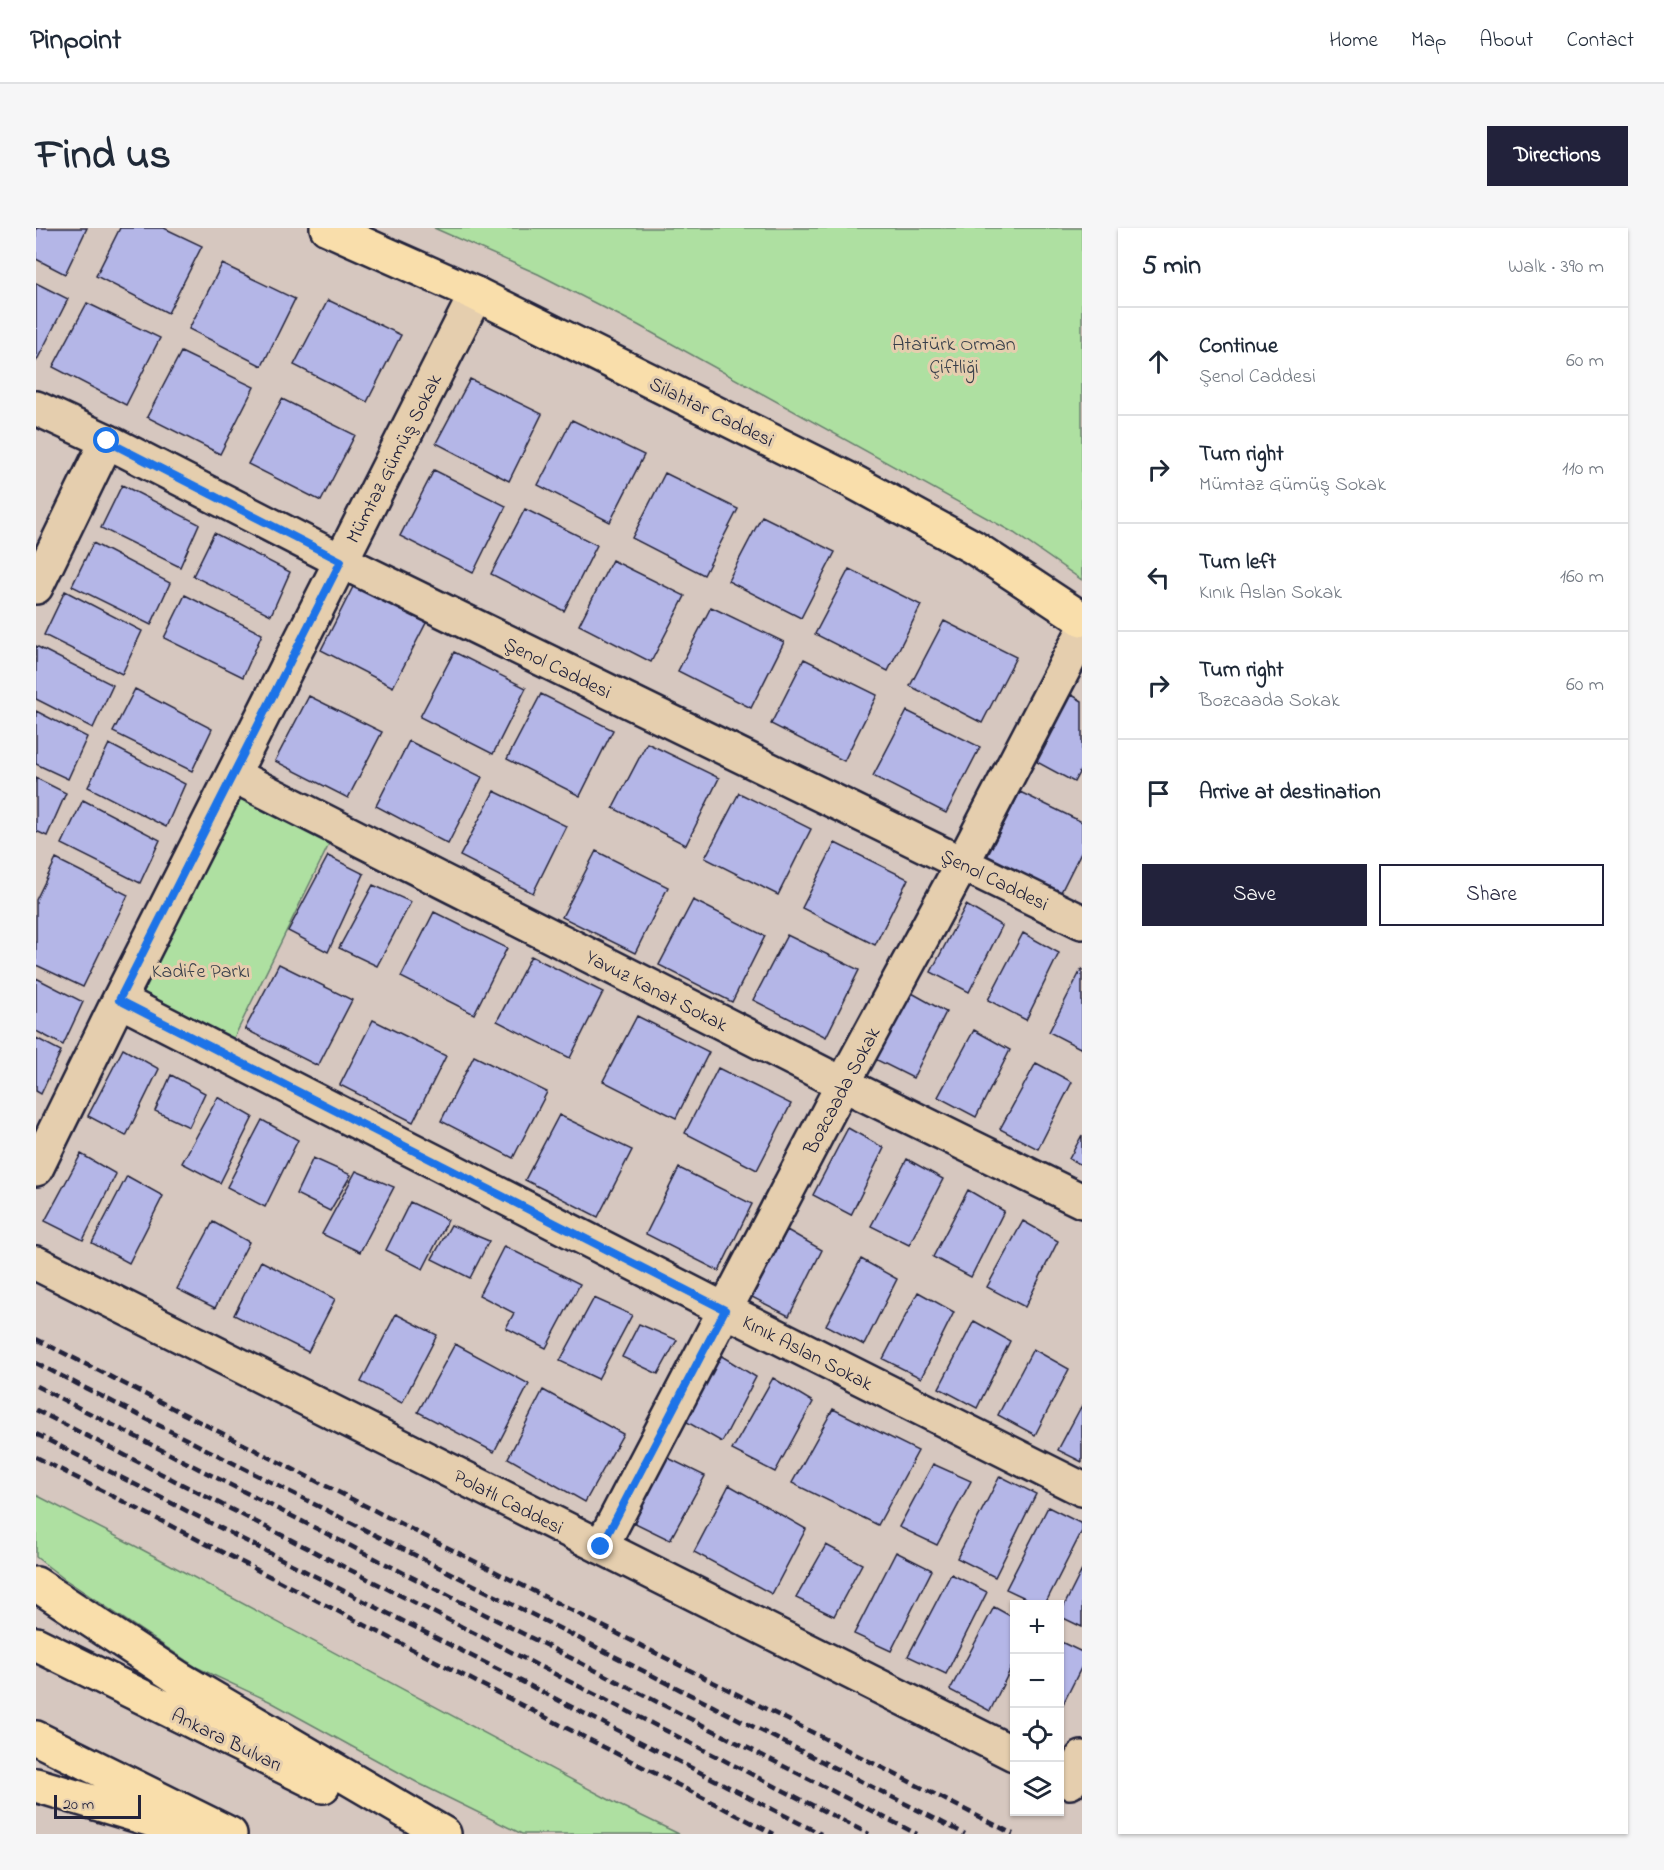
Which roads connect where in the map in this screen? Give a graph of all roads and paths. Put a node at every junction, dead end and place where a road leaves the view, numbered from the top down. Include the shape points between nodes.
1 (327, 228) edge
2 (476, 294) junction
3 (36, 408) edge
4 (107, 441) junction
5 (341, 561) junction
6 (36, 587) edge
7 (1082, 620) edge
8 (1082, 634) edge
9 (233, 775) junction
10 (962, 864) junction
11 (1082, 922) edge
12 (119, 1000) junction
13 (843, 1084) junction
14 (36, 1169) edge
15 (1082, 1201) edge
16 (36, 1263) edge
17 (725, 1310) junction
18 (1082, 1489) edge
19 (601, 1547) junction
20 (36, 1584) edge
21 (36, 1644) edge
22 (36, 1738) edge
23 (1010, 1752) edge
24 (36, 1785) edge
25 (198, 1834) edge
26 (230, 1834) edge
27 (418, 1834) edge
28 (444, 1834) edge

1 - 2 main road, Silahtar Caddesi
2 - 5 street, Mümtaz Gümüş Sokak
2 - 7 main road, Silahtar Caddesi via 852,481 973,547
3 - 4 street, Şenol Caddesi
4 - 5 street, Şenol Caddesi
4 - 6 street
5 - 9 street, Mümtaz Gümüş Sokak
5 - 10 street, Şenol Caddesi
8 - 10 street, Bozcaada Sokak
9 - 12 street, Mümtaz Gümüş Sokak
9 - 13 street, Yavuz Kanat Sokak
10 - 11 street, Şenol Caddesi
10 - 13 street, Bozcaada Sokak
12 - 14 street, Mümtaz Gümüş Sokak
12 - 17 street, Kınık Aslan Sokak
13 - 15 street, Yavuz Kanat Sokak
13 - 17 street, Bozcaada Sokak
16 - 19 street, Polatlı Caddesi
17 - 18 street, Kınık Aslan Sokak
17 - 19 street, Bozcaada Sokak
19 - 23 street, Polatlı Caddesi
20 - 28 main road via 180,1679
21 - 27 main road, Ankara Bulvarı
22 - 26 main road
24 - 25 main road

